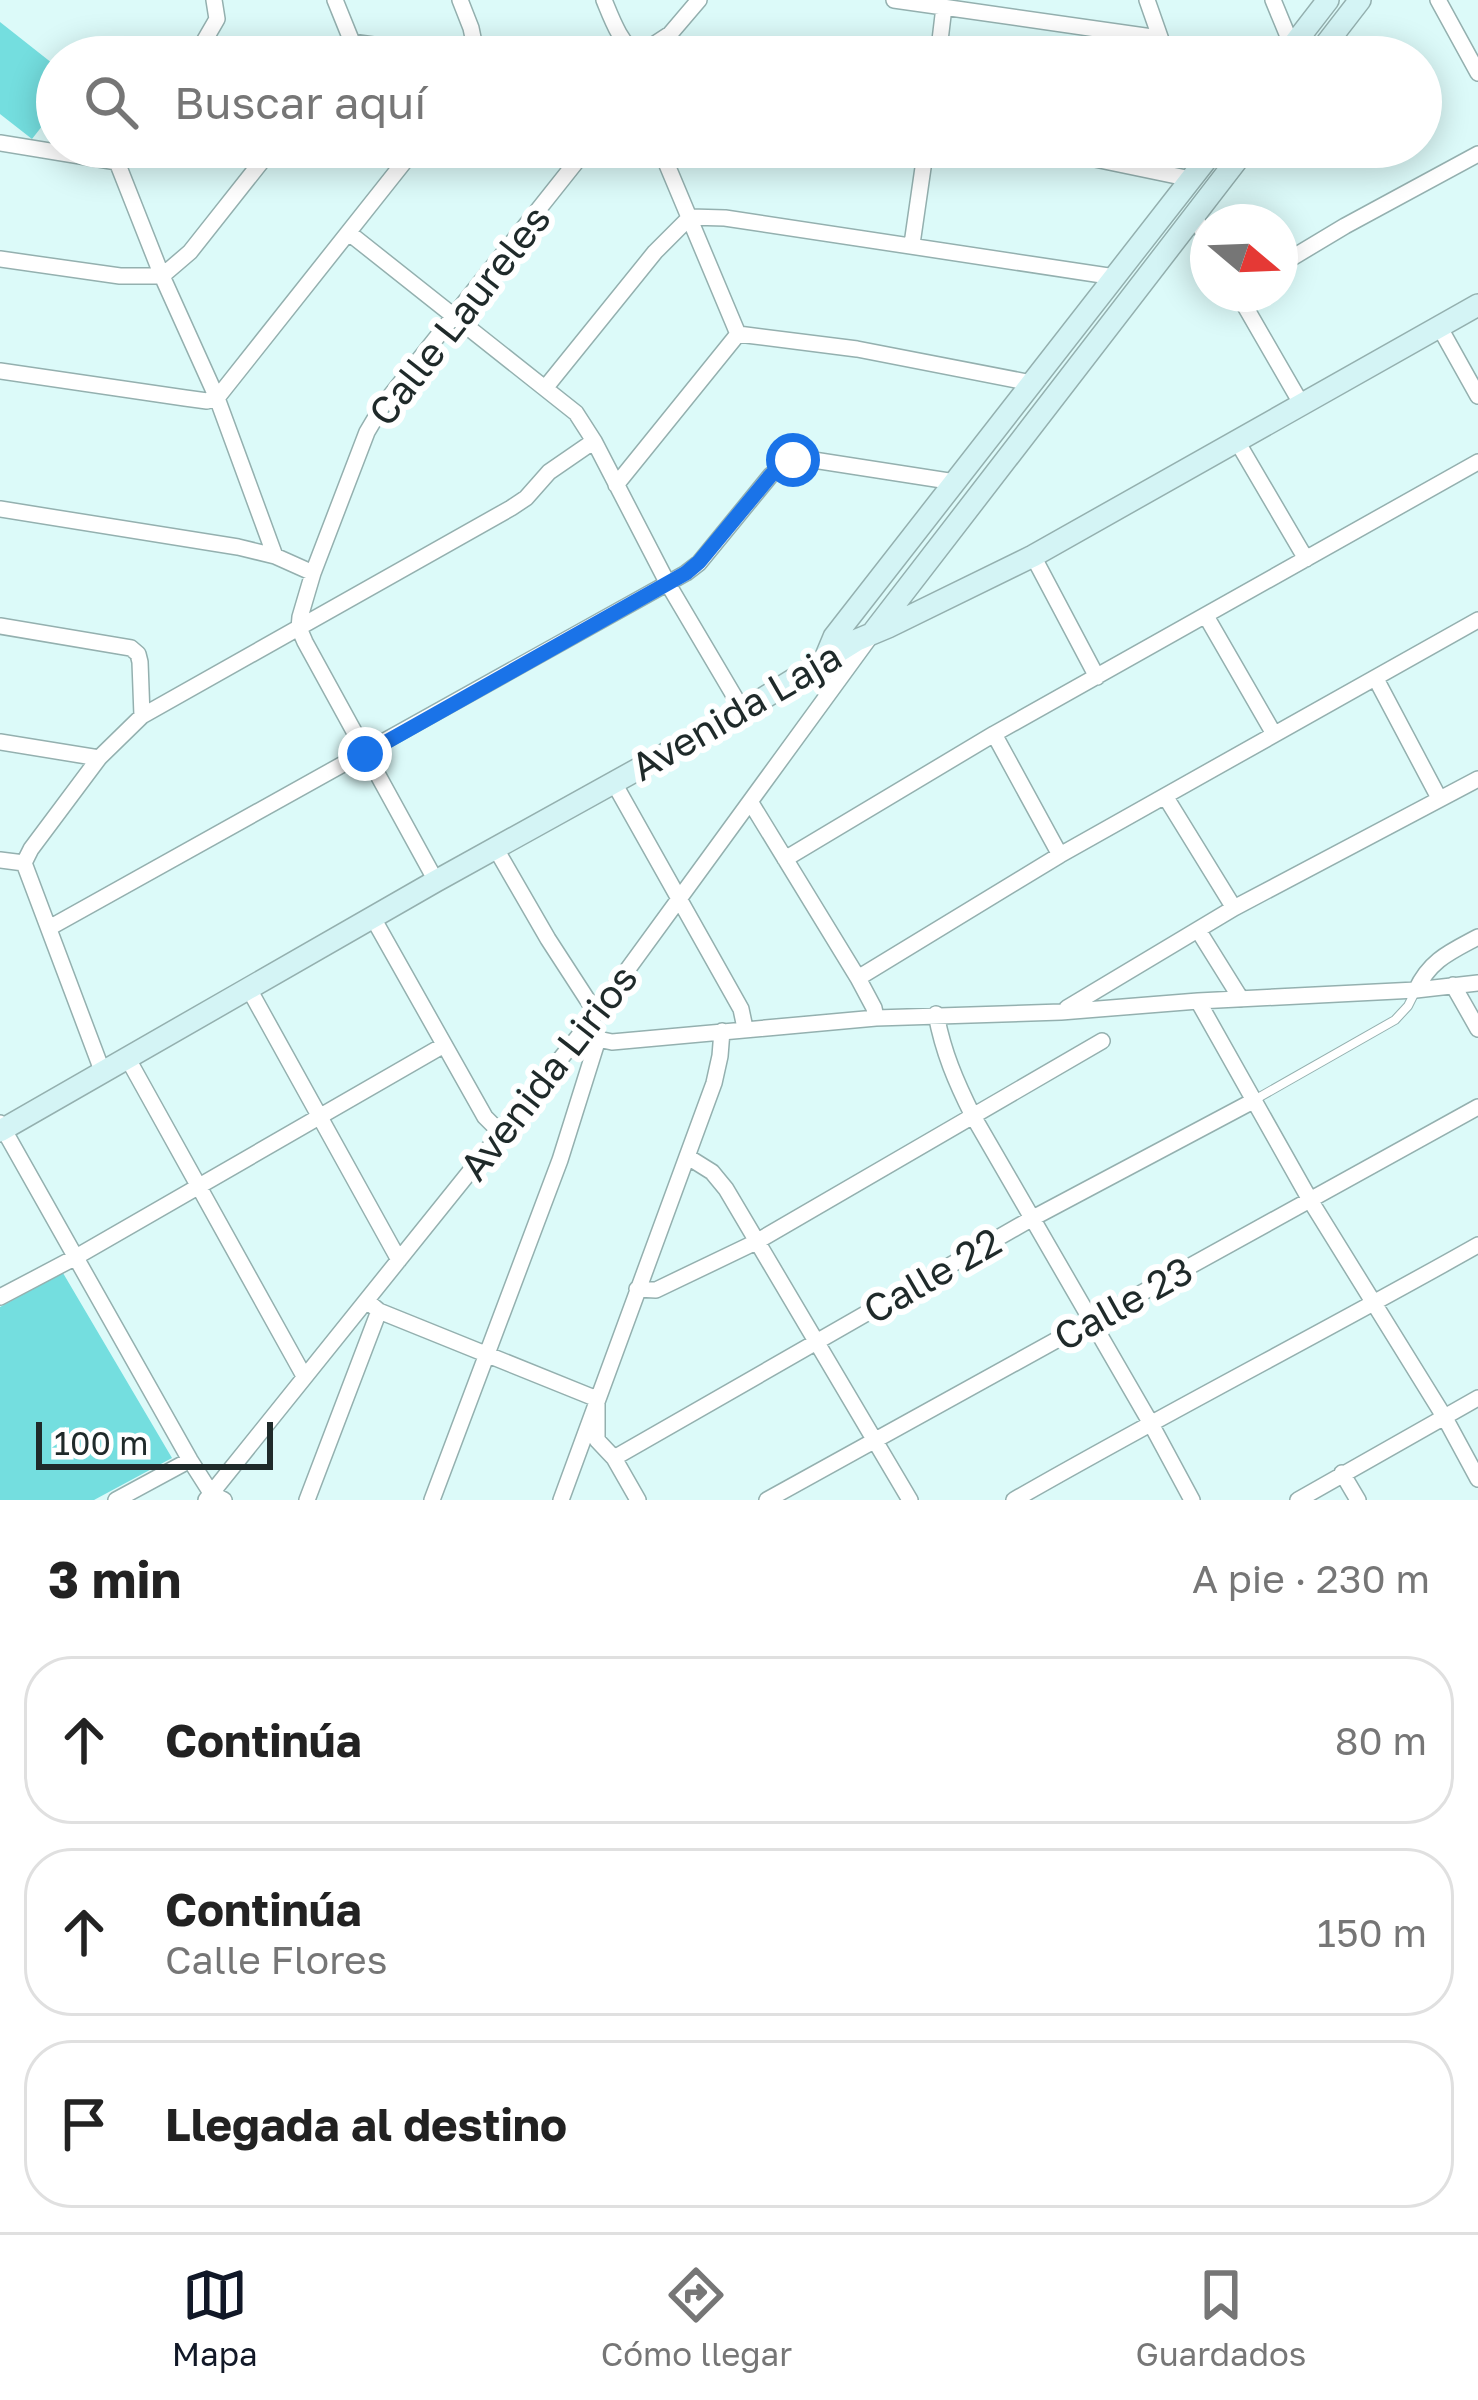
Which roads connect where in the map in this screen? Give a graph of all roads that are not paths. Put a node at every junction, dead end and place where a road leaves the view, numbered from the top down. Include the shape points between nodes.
1 (214, 0) edge
2 (335, 0) edge
3 (460, 0) edge
4 (604, 0) edge
5 (699, 0) edge
6 (894, 0) edge
7 (1147, 0) edge
8 (1273, 0) edge
9 (1328, 0) edge
10 (1360, 0) edge
11 (1439, 0) edge
12 (944, 8) junction
13 (207, 36) edge
14 (344, 36) edge
15 (473, 36) edge
16 (620, 36) edge
17 (667, 36) edge
18 (941, 36) edge
19 (1145, 36) edge
20 (1158, 36) edge
21 (1283, 36) edge
22 (1300, 36) edge
23 (1332, 36) edge
24 (1478, 73) edge
25 (0, 142) edge
26 (36, 148) edge
27 (1478, 154) edge
28 (119, 168) edge
29 (256, 168) edge
30 (400, 168) edge
31 (571, 168) edge
32 (668, 168) edge
33 (923, 168) edge
34 (1138, 168) edge
35 (1198, 168) edge
36 (1231, 168) edge
37 (1191, 179) junction
38 (1203, 204) edge
39 (689, 217) junction
40 (1190, 221) edge
41 (349, 233) junction
42 (912, 244) junction
43 (1298, 254) edge
44 (0, 259) edge
45 (162, 277) junction
46 (1114, 277) junction
47 (1478, 305) edge
48 (1248, 312) edge
49 (455, 316) junction
50 (1440, 328) junction
51 (738, 334) junction
52 (0, 371) edge
53 (1032, 383) junction
54 (546, 387) junction
55 (1478, 396) edge
56 (217, 398) junction
57 (1302, 405) junction
58 (594, 441) junction
59 (1238, 443) junction
60 (1478, 462) edge
61 (955, 482) junction
62 (616, 485) junction
63 (0, 509) edge
64 (275, 556) junction
65 (1033, 556) junction
66 (1306, 560) junction
67 (314, 573) junction
68 (668, 584) junction
69 (1206, 616) junction
70 (1478, 620) edge
71 (0, 626) edge
72 (299, 628) junction
73 (874, 631) junction
74 (824, 661) junction
75 (1097, 677) junction
76 (1376, 679) junction
77 (743, 711) junction
78 (142, 716) junction
79 (994, 734) junction
80 (1274, 734) junction
81 (0, 742) edge
82 (365, 754) junction
83 (99, 758) junction
84 (1478, 779) edge
85 (614, 783) junction
86 (1166, 796) junction
87 (1439, 799) junction
88 (751, 803) junction
89 (496, 849) junction
90 (1060, 856) junction
91 (785, 859) junction
92 (0, 860) edge
93 (24, 863) junction
94 (436, 881) junction
95 (681, 899) junction
96 (1234, 908) junction
97 (373, 918) junction
98 (49, 928) junction
99 (1198, 930) junction
100 (1478, 938) edge
101 (858, 978) junction
102 (1478, 983) edge
103 (1453, 985) junction
104 (249, 989) junction
105 (1416, 990) junction
106 (1241, 999) junction
107 (1198, 1001) junction
108 (1061, 1012) junction
109 (596, 1013) junction
110 (937, 1014) junction
111 (876, 1018) junction
112 (745, 1028) junction
113 (1478, 1029) edge
114 (722, 1031) junction
115 (590, 1036) junction
116 (1102, 1041) dead end
117 (444, 1045) junction
118 (128, 1059) junction
119 (103, 1073) junction
120 (1255, 1100) junction
121 (1478, 1107) edge
122 (320, 1116) junction
123 (973, 1116) junction
124 (1, 1128) edge
125 (502, 1134) junction
126 (688, 1157) junction
127 (198, 1184) junction
128 (1310, 1200) junction
129 (1031, 1219) junction
130 (756, 1242) junction
131 (1478, 1245) edge
132 (76, 1257) junction
133 (399, 1260) junction
134 (637, 1289) junction
135 (0, 1297) edge
136 (1373, 1304) junction
137 (373, 1306) junction
138 (1092, 1321) junction
139 (814, 1342) junction
140 (488, 1354) junction
141 (304, 1376) junction
142 (1478, 1398) edge
143 (597, 1399) junction
144 (1444, 1418) junction
145 (1150, 1422) junction
146 (874, 1440) junction
147 (614, 1458) junction
148 (190, 1460) junction
149 (1342, 1473) junction
150 (1478, 1479) edge
151 (214, 1498) edge
152 (116, 1500) edge
153 (307, 1500) edge
154 (432, 1500) edge
155 (561, 1500) edge
156 (638, 1500) edge
157 (767, 1500) edge
158 (910, 1500) edge
159 (1014, 1500) edge
160 (1192, 1500) edge
161 (1298, 1500) edge
162 (1358, 1500) edge

1 - 13 street via 217,19
2 - 14 street
3 - 15 street
4 - 16 street
5 - 17 street
6 - 12 street
7 - 20 street
8 - 21 street
9 - 22 street
10 - 23 street
11 - 24 street
12 - 18 street
12 - 19 street
25 - 26 street
27 - 43 street
28 - 45 street
29 - 45 street
30 - 41 street
31 - 49 street, Calle Laureles
32 - 39 street
33 - 42 street
34 - 37 street
35 - 37 street
36 - 38 street
37 - 46 street
39 - 42 street
39 - 51 street
39 - 54 street
40 - 73 street
41 - 49 street
41 - 56 street
42 - 46 street
44 - 45 street
45 - 56 street
46 - 53 street
47 - 50 street, Avenida Laja
48 - 57 street
49 - 54 street
49 - 67 street, Calle Laureles via 367,433
50 - 55 street
50 - 57 street, Avenida Laja
51 - 53 street
51 - 62 street
52 - 56 street
53 - 61 street
54 - 58 street
56 - 64 street
57 - 59 street, Avenida Laja
58 - 62 street
58 - 72 street via 511,508
59 - 65 street, Avenida Laja
59 - 66 street
60 - 66 street
61 - 68 street via 793,460 771,475 699,562
61 - 74 street via 834,637
62 - 68 street
63 - 64 street
64 - 67 street
65 - 73 street, Avenida Laja
65 - 75 street
66 - 69 street
67 - 72 street, Calle Laureles
68 - 77 street
68 - 82 street
69 - 75 street
69 - 80 street
70 - 76 street
71 - 78 street via 131,648 140,662
72 - 78 street
72 - 82 street
73 - 74 street, Avenida Laja
73 - 88 street, Avenida Lirios
74 - 77 street, Avenida Laja
75 - 79 street
76 - 80 street
76 - 87 street
77 - 85 street, Avenida Laja
78 - 83 street
79 - 90 street
79 - 91 street
80 - 86 street
81 - 83 street
82 - 94 street
82 - 98 street
83 - 93 street
84 - 87 street
85 - 89 street, Avenida Laja
85 - 95 street
86 - 90 street
86 - 96 street
87 - 96 street
88 - 91 street
88 - 95 street, Avenida Lirios
89 - 94 street, Avenida Laja
89 - 109 street
90 - 101 street
91 - 101 street
92 - 93 street
93 - 98 street
94 - 97 street, Avenida Laja
95 - 109 street, Avenida Lirios
95 - 112 street
96 - 99 street
97 - 104 street, Avenida Laja
97 - 117 street
98 - 119 street
99 - 106 street
99 - 108 street
100 - 105 street via 1433,964
101 - 111 street
102 - 103 street
103 - 105 street
103 - 113 street
104 - 118 street, Avenida Laja
104 - 122 street
105 - 106 street
105 - 120 lane via 1395,1020
106 - 107 street
107 - 108 street
107 - 120 street
108 - 110 street
109 - 115 street, Avenida Lirios
110 - 111 street
110 - 123 street via 942,1048
111 - 112 street
112 - 114 street
114 - 115 street via 612,1042
114 - 126 street
115 - 125 street, Avenida Lirios
115 - 140 street via 560,1160
116 - 123 street
117 - 122 street
117 - 125 street
118 - 119 street, Avenida Laja
118 - 127 street
119 - 124 street, Avenida Laja
120 - 128 street
120 - 129 street, Calle 22
121 - 128 street, Calle 23
122 - 127 street
122 - 133 street
123 - 129 street
123 - 130 street
124 - 132 street
125 - 133 street, Avenida Lirios
126 - 130 street via 726,1189
126 - 134 street
127 - 132 street
127 - 141 street
128 - 136 street
128 - 138 street, Calle 23
129 - 138 street
129 - 139 street, Calle 22
130 - 134 street via 656,1290
130 - 139 street
131 - 136 street
132 - 135 street
132 - 148 street
133 - 137 street, Avenida Lirios
134 - 143 street
136 - 144 street
136 - 145 street
137 - 140 street
137 - 141 street, Avenida Lirios
137 - 153 street
138 - 145 street
138 - 146 street, Calle 23
139 - 146 street
139 - 147 street, Calle 22
140 - 143 street
140 - 154 street
141 - 151 street, Avenida Lirios
142 - 144 street
143 - 147 street via 597,1440
143 - 155 street
144 - 149 street
144 - 150 street
145 - 159 street
145 - 160 street
146 - 157 street, Calle 23
146 - 158 street
147 - 156 street
148 - 151 street
148 - 152 street
149 - 161 street
149 - 162 street

